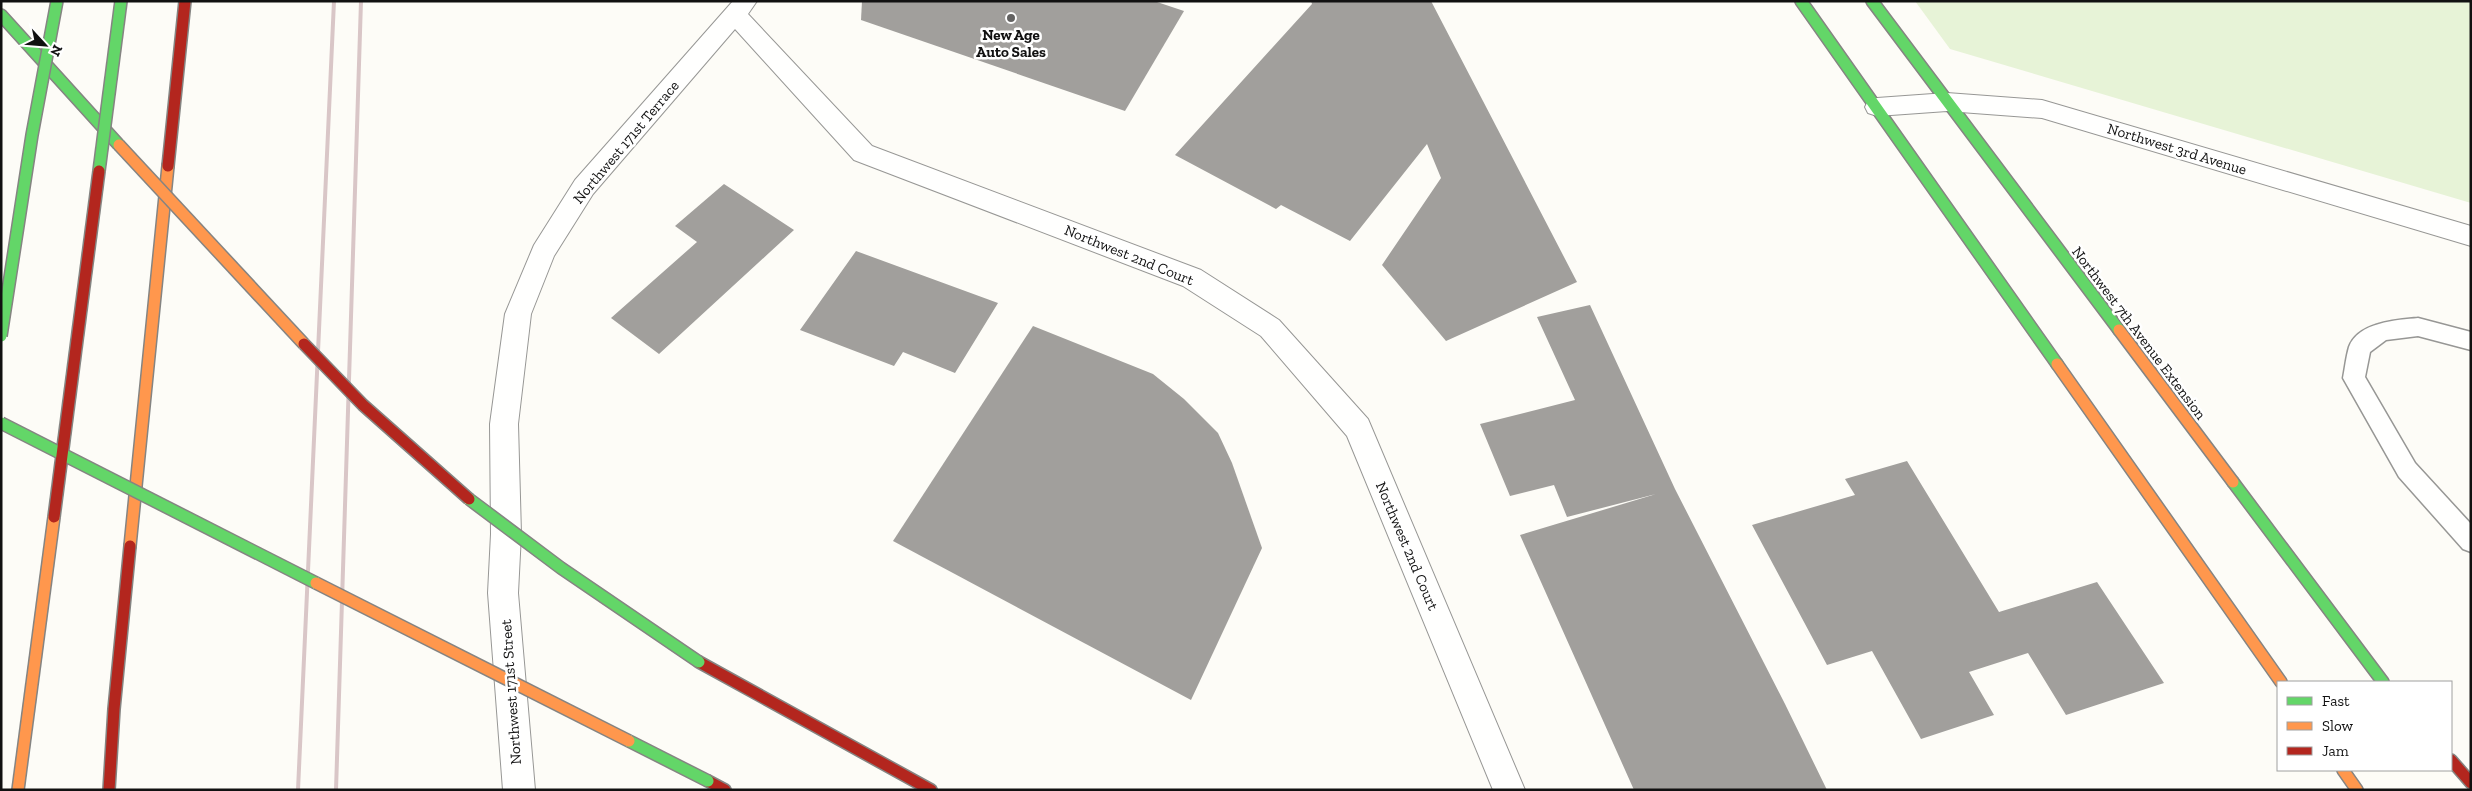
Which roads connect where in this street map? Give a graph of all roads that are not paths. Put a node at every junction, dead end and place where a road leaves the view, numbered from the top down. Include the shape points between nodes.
1 (57, 1) edge
2 (121, 1) edge
3 (185, 1) edge
4 (1801, 1) edge
5 (1872, 1) edge
6 (741, 8) edge
7 (1, 15) edge
8 (1948, 102) junction
9 (1877, 107) junction
10 (2471, 236) edge
11 (1, 336) edge
12 (2471, 341) edge
13 (1, 423) edge
14 (2471, 541) edge
15 (503, 593) joint
16 (2280, 681) edge
17 (2382, 681) edge
18 (2452, 761) edge
19 (2344, 771) edge
20 (2471, 783) edge
21 (18, 790) edge
22 (109, 790) edge
23 (519, 790) edge
24 (725, 790) edge
25 (931, 790) edge
26 (1509, 790) edge
27 (2357, 790) edge

1 - 11 main road, bridge via 32,135
2 - 21 main road, bridge
3 - 22 main road via 115,700
4 - 9 main road
5 - 8 main road, Northwest 7th Avenue Extension
6 - 15 street, Northwest 171st Terrace via 584,187 543,252 518,314 504,424 506,534
6 - 26 street, Northwest 2nd Court via 863,153 1192,278 1270,328 1358,428
7 - 25 main road, bridge via 252,290 363,406 448,482 561,568 699,662
8 - 9 street, Northwest 3rd Avenue
8 - 10 street, Northwest 3rd Avenue via 2042,109
8 - 17 main road, Northwest 7th Avenue Extension
9 - 16 main road
12 - 14 lane via 2418,327 2381,331 2360,347 2354,378 2406,470
13 - 24 main road, bridge
15 - 23 street, Northwest 171st Street
18 - 20 main road
19 - 27 main road

